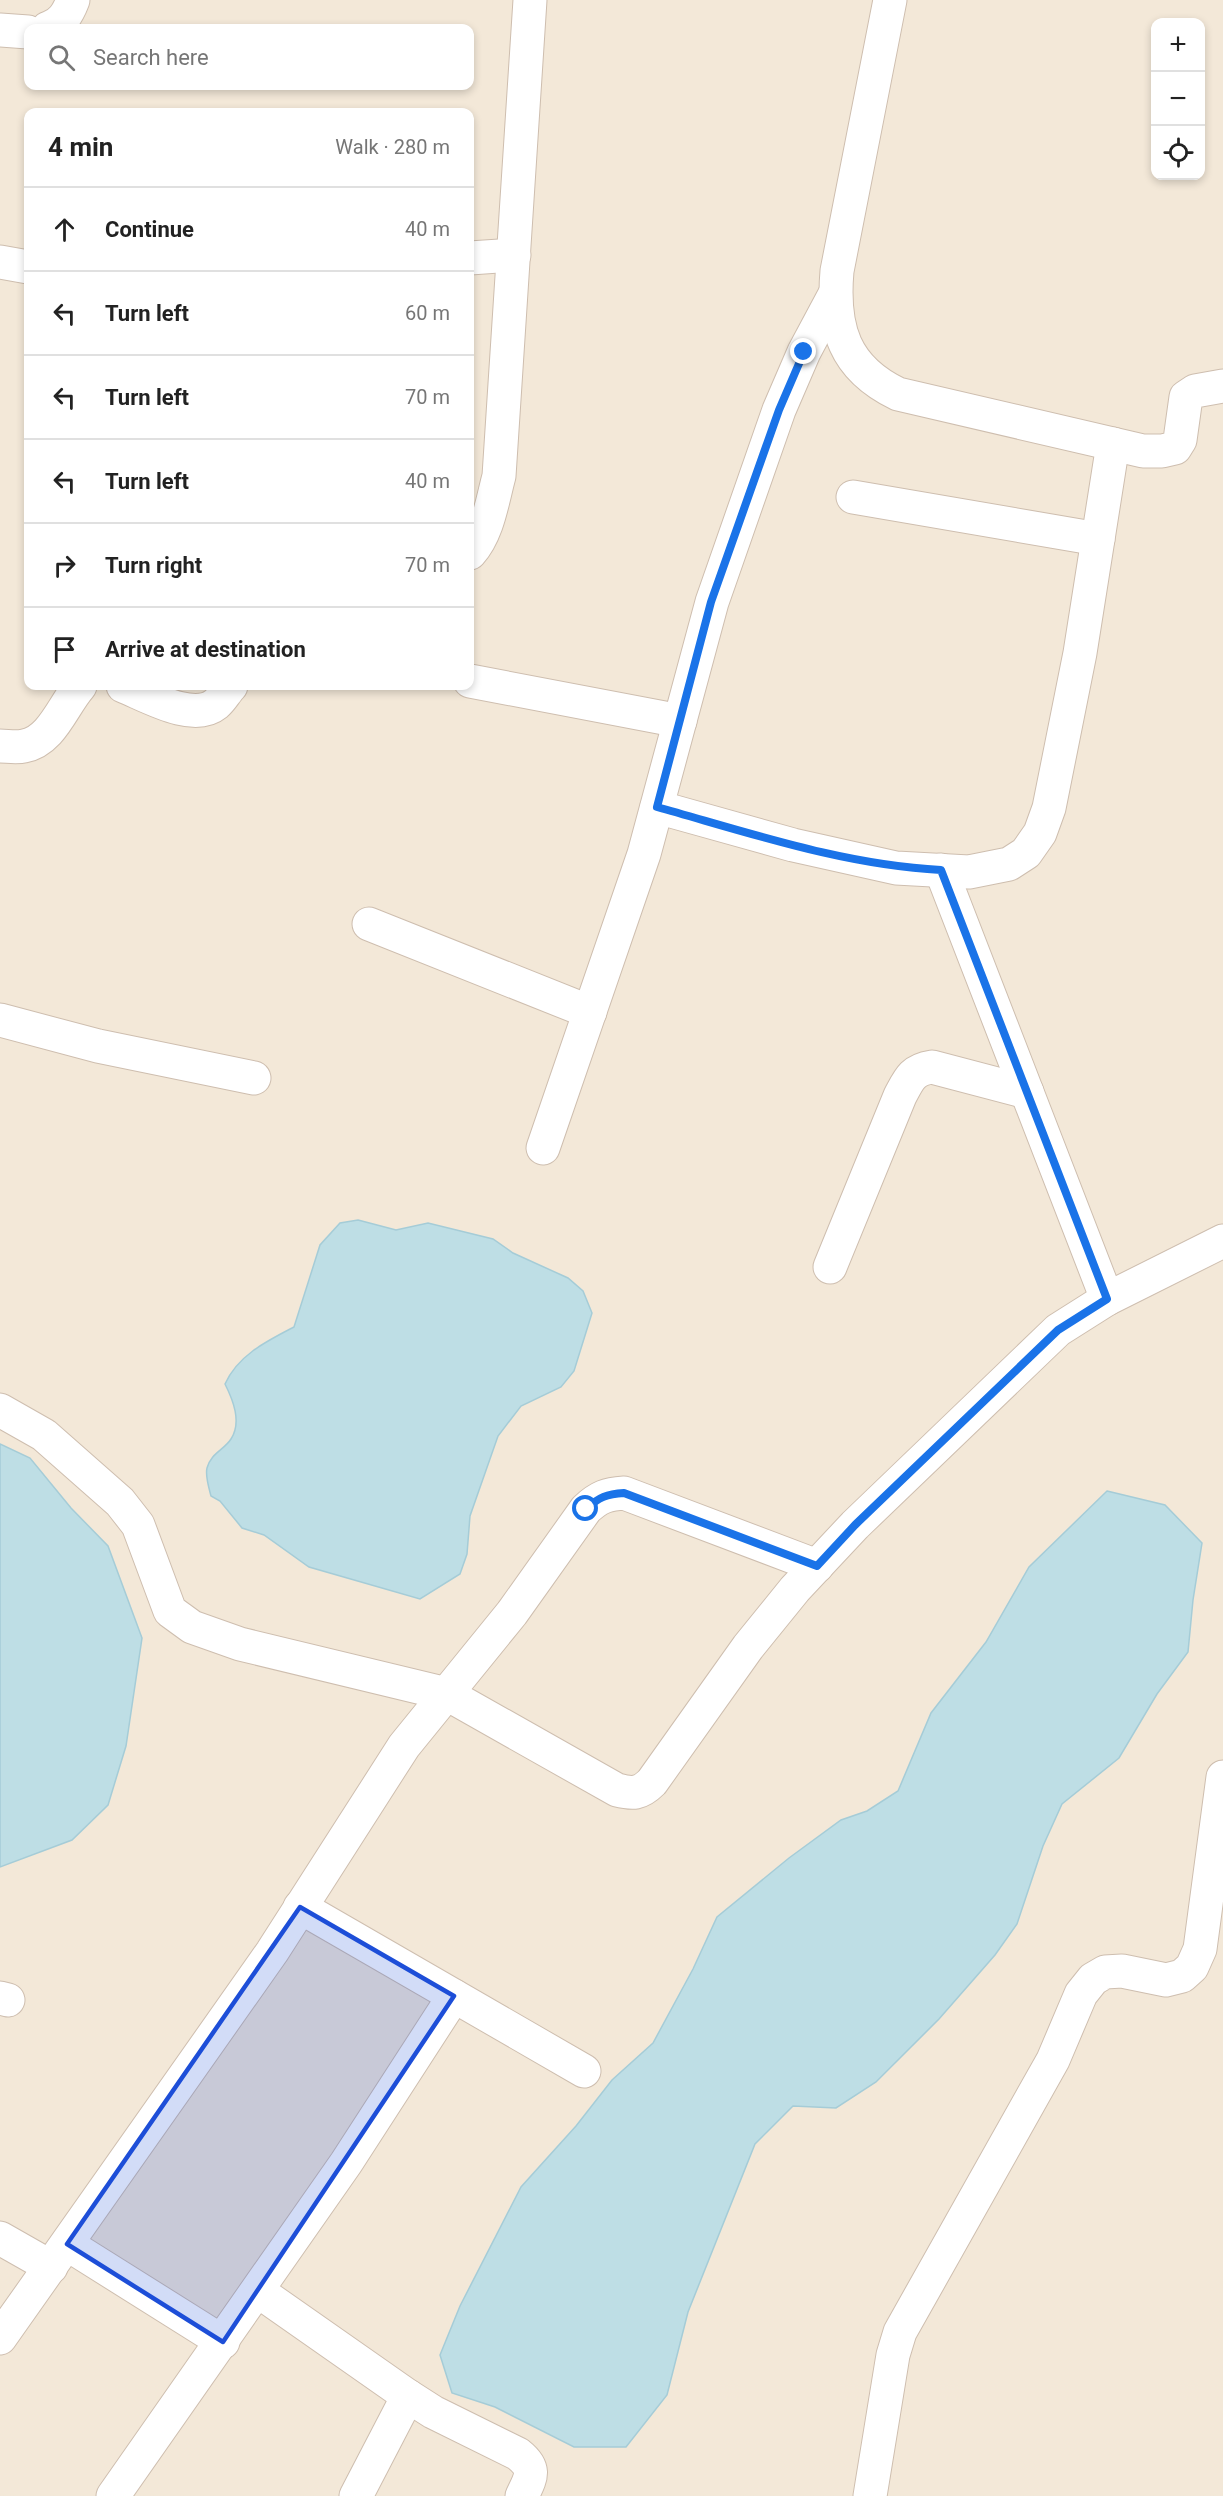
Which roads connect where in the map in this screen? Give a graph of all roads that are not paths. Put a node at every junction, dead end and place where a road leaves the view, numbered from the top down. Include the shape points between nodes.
1 (73, 0) edge
2 (530, 0) edge
3 (890, 0) edge
4 (59, 24) edge
5 (0, 30) edge
6 (24, 32) edge
7 (514, 255) junction
8 (474, 258) edge
9 (0, 262) edge
10 (24, 266) edge
11 (835, 294) junction
12 (1223, 386) edge
13 (1113, 444) junction
14 (854, 497) dead end
15 (1098, 539) junction
16 (474, 548) edge
17 (474, 682) edge
18 (78, 690) edge
19 (133, 690) edge
20 (228, 690) edge
21 (680, 721) junction
22 (0, 746) edge
23 (657, 807) junction
24 (941, 870) junction
25 (369, 924) dead end
26 (590, 1012) junction
27 (0, 1020) edge
28 (254, 1078) dead end
29 (1027, 1092) junction
30 (543, 1148) dead end
31 (1223, 1241) edge
32 (830, 1267) dead end
33 (1107, 1299) junction
34 (0, 1410) edge
35 (817, 1566) junction
36 (447, 1694) junction
37 (1223, 1777) edge
38 (300, 1907) junction
39 (1211, 1951) edge
40 (454, 1996) junction
41 (584, 2072) dead end
42 (0, 2238) edge
43 (59, 2255) junction
44 (258, 2291) junction
45 (0, 2338) edge
46 (223, 2342) junction
47 (408, 2396) junction
48 (113, 2496) edge
49 (356, 2496) edge
50 (522, 2496) edge
51 (870, 2496) edge

1 - 4 street via 69,13
2 - 7 street
3 - 11 street
5 - 6 street
7 - 8 street
7 - 16 street via 499,476
9 - 10 street
11 - 13 street via 838,330 858,364 878,384 898,394
11 - 21 street via 779,410 711,602
12 - 13 street via 1195,391 1186,397 1180,440 1175,447 1143,451
13 - 15 street
14 - 15 street
15 - 24 street via 1080,653 1049,808 1040,832 1026,853 1010,864 969,872
17 - 21 street
18 - 22 street via 38,741 23,747
19 - 20 street via 195,711 216,704
21 - 23 street
23 - 24 street via 793,845 896,868
23 - 26 street
24 - 29 street
25 - 26 street
26 - 30 street
27 - 28 street via 98,1046
29 - 32 street via 932,1067 918,1069 900,1095
29 - 33 street
31 - 33 street
33 - 35 street via 1058,1330
34 - 36 street via 44,1435 120,1502 138,1525 170,1611 192,1627 240,1644
35 - 36 street via 641,1498 608,1494 586,1509 512,1614
35 - 36 street via 748,1647 642,1792 617,1790
36 - 38 street via 404,1746
37 - 39 street
38 - 40 street
38 - 43 street
39 - 51 street via 1182,1976 1166,1980 1122,1971 1105,1972 1092,1979 1081,1994 1053,2060 900,2332
40 - 41 street
40 - 44 street
42 - 43 street
43 - 45 street
43 - 46 street
44 - 46 street
44 - 47 street
46 - 48 street
47 - 49 street
47 - 50 street via 518,2454 531,2469

